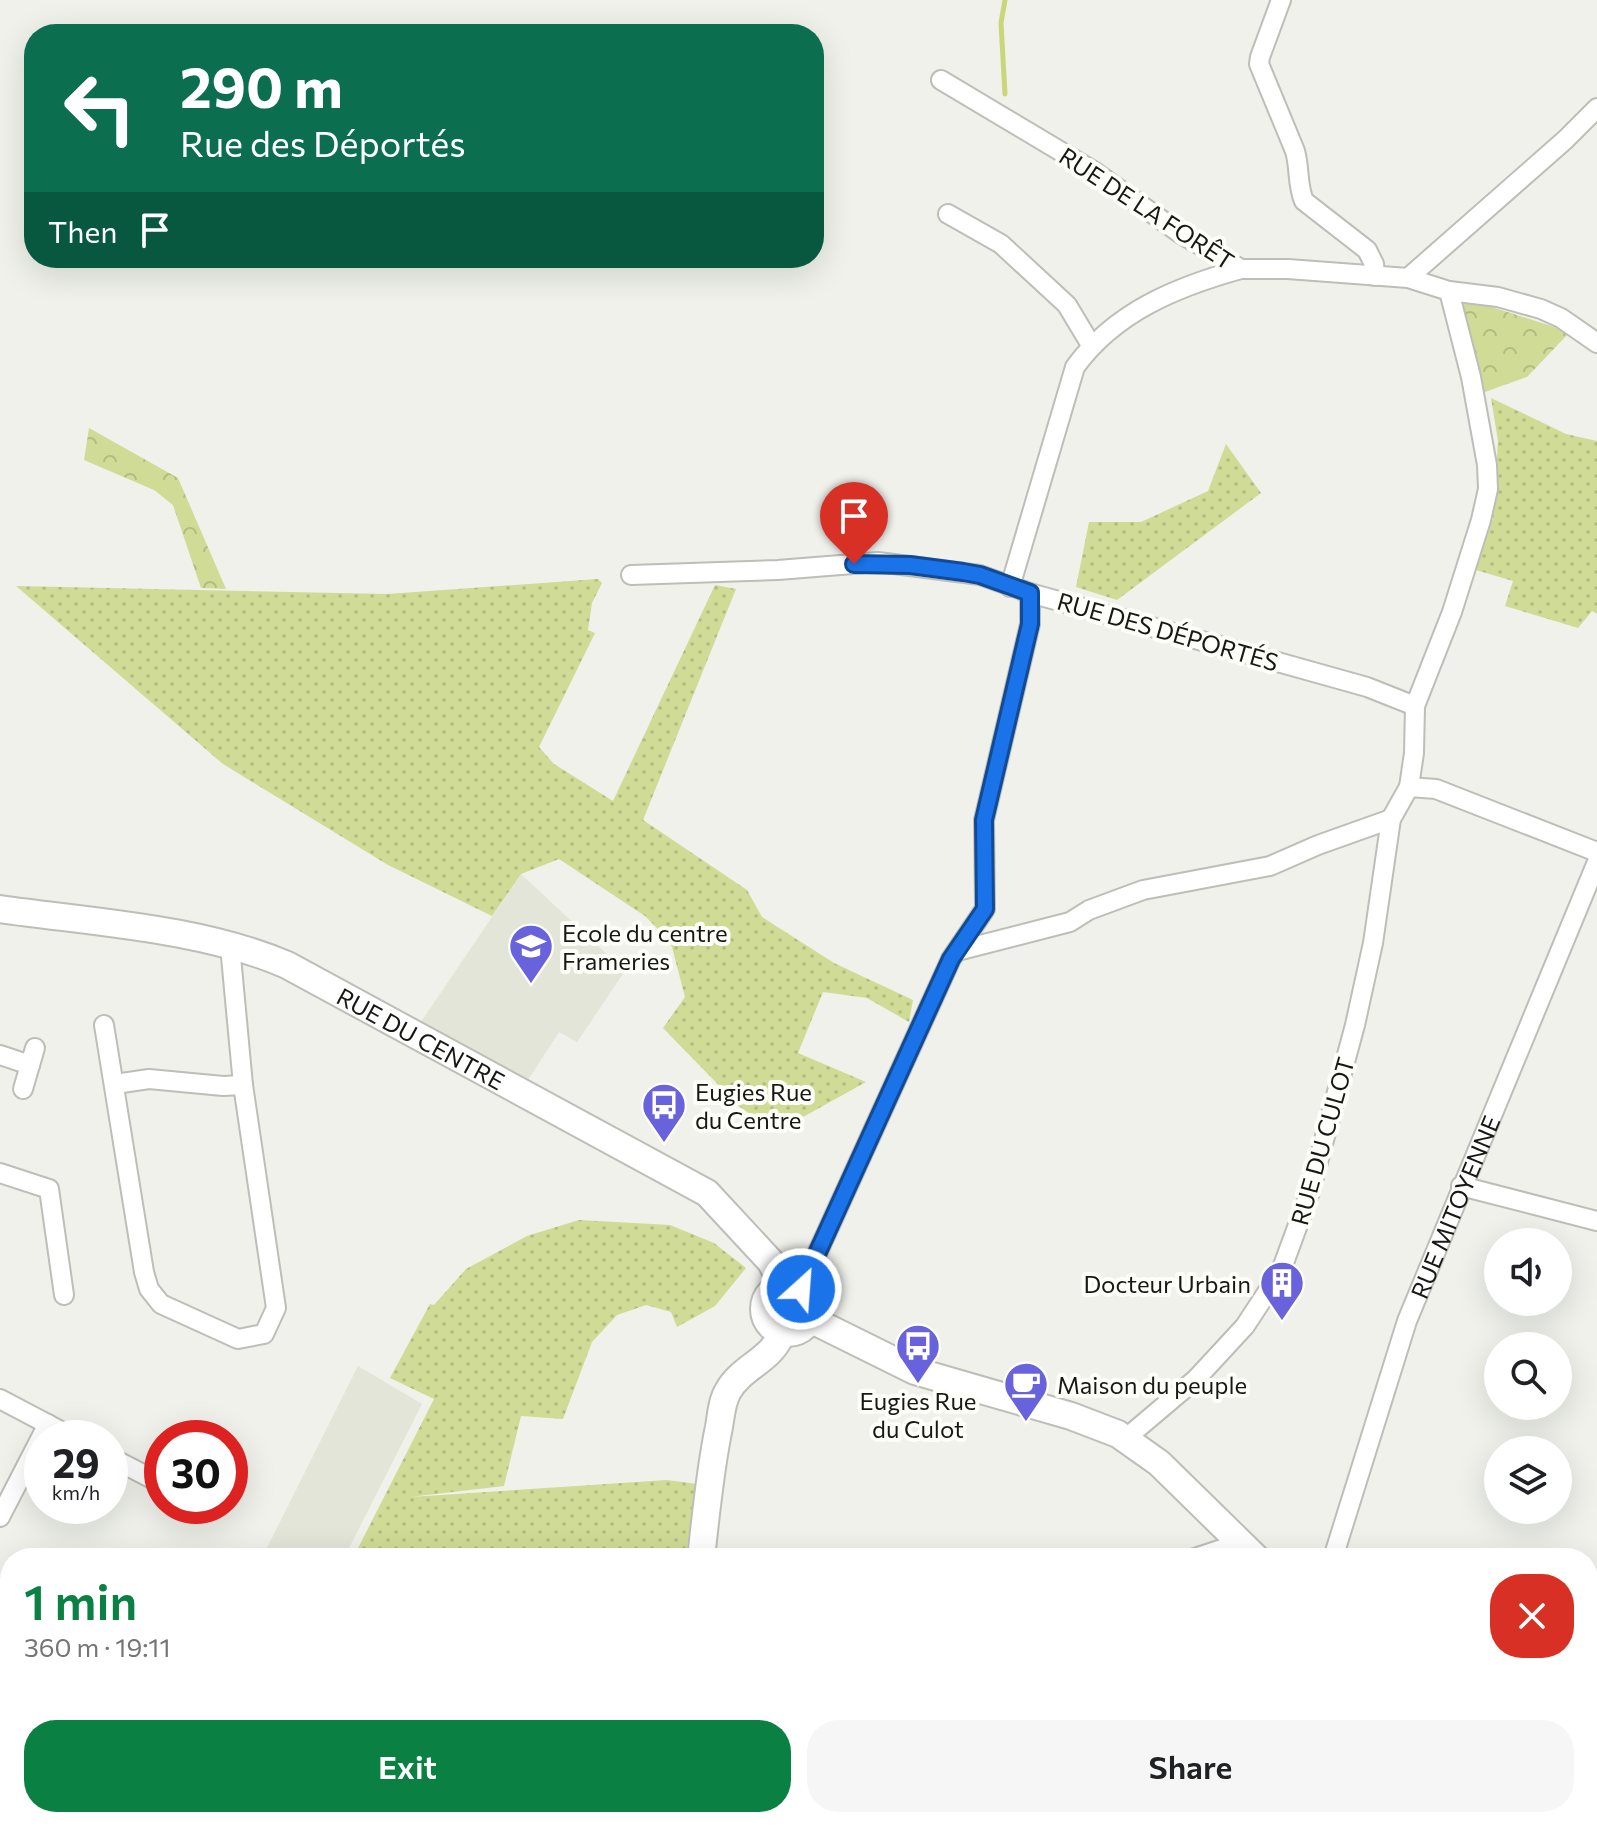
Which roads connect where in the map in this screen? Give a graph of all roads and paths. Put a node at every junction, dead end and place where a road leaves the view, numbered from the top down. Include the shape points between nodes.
1 (1281, 0) edge
2 (941, 80) dead end
3 (1597, 108) edge
4 (948, 214) dead end
5 (1241, 269) junction
6 (1375, 276) junction
7 (1408, 278) junction
8 (1449, 291) junction
9 (1597, 343) edge
10 (1091, 345) junction
11 (631, 575) dead end
12 (1010, 587) junction
13 (1030, 593) junction
14 (1415, 706) junction
15 (1409, 787) junction
16 (1391, 819) junction
17 (1597, 852) edge
18 (1597, 862) edge
19 (0, 909) edge
20 (230, 946) junction
21 (957, 951) junction
22 (104, 1025) dead end
23 (0, 1055) edge
24 (115, 1084) junction
25 (243, 1085) junction
26 (23, 1089) dead end
27 (0, 1173) edge
28 (1461, 1186) junction
29 (1597, 1221) edge
30 (792, 1288) junction
31 (64, 1295) dead end
32 (810, 1319) junction
33 (782, 1332) junction
34 (0, 1399) edge
35 (40, 1420) edge
36 (1125, 1439) junction
37 (24, 1470) edge
38 (0, 1517) edge
39 (702, 1548) edge
40 (1245, 1548) edge
41 (1336, 1548) edge

1 - 6 street via 1259,64 1295,151 1299,190 1304,201 1367,250
2 - 5 street, RUE DE LA FORÊT via 1095,172 1181,234
3 - 7 street
4 - 10 street via 1001,244 1067,305
5 - 6 street, RUE DE LA FORÊT
5 - 10 street via 1161,297
6 - 7 street, RUE DE LA FORÊT
7 - 8 street, RUE DE LA FORÊT
8 - 9 street, RUE DE LA FORÊT via 1541,309
8 - 14 street via 1471,377 1488,489 1452,612
10 - 12 street via 1075,367
11 - 12 street, RUE DES DÉPORTÉS via 878,562 980,575
12 - 13 street, RUE DES DÉPORTÉS
13 - 14 street, RUE DES DÉPORTÉS via 1367,687
13 - 21 street via 1030,624 984,820 985,909
14 - 15 street
15 - 16 street, RUE DU CULOT
15 - 17 street via 1436,789
16 - 21 street via 1270,866 1143,890 1070,922
16 - 36 street, RUE DU CULOT via 1355,1025 1310,1192 1281,1271 1245,1326 1196,1379
18 - 28 street, RUE MITOYENNE
19 - 20 street, RUE DU CENTRE
20 - 25 street
20 - 30 street, RUE DU CENTRE via 287,965 707,1193
21 - 30 street
22 - 24 street
23 - 26 street via 33,1056
24 - 25 street via 149,1079
24 - 25 street via 149,1289 161,1304 238,1339 264,1334 276,1308
27 - 31 street via 49,1189
28 - 29 street
28 - 41 street, RUE MITOYENNE via 1407,1321
30 - 32 street via 811,1302
30 - 33 street via 769,1296 765,1310 769,1323
32 - 33 street via 797,1332
32 - 36 street via 915,1371 1071,1416
33 - 39 street via 770,1353 736,1378 725,1395
34 - 35 street
36 - 40 street via 1159,1463
37 - 38 street

